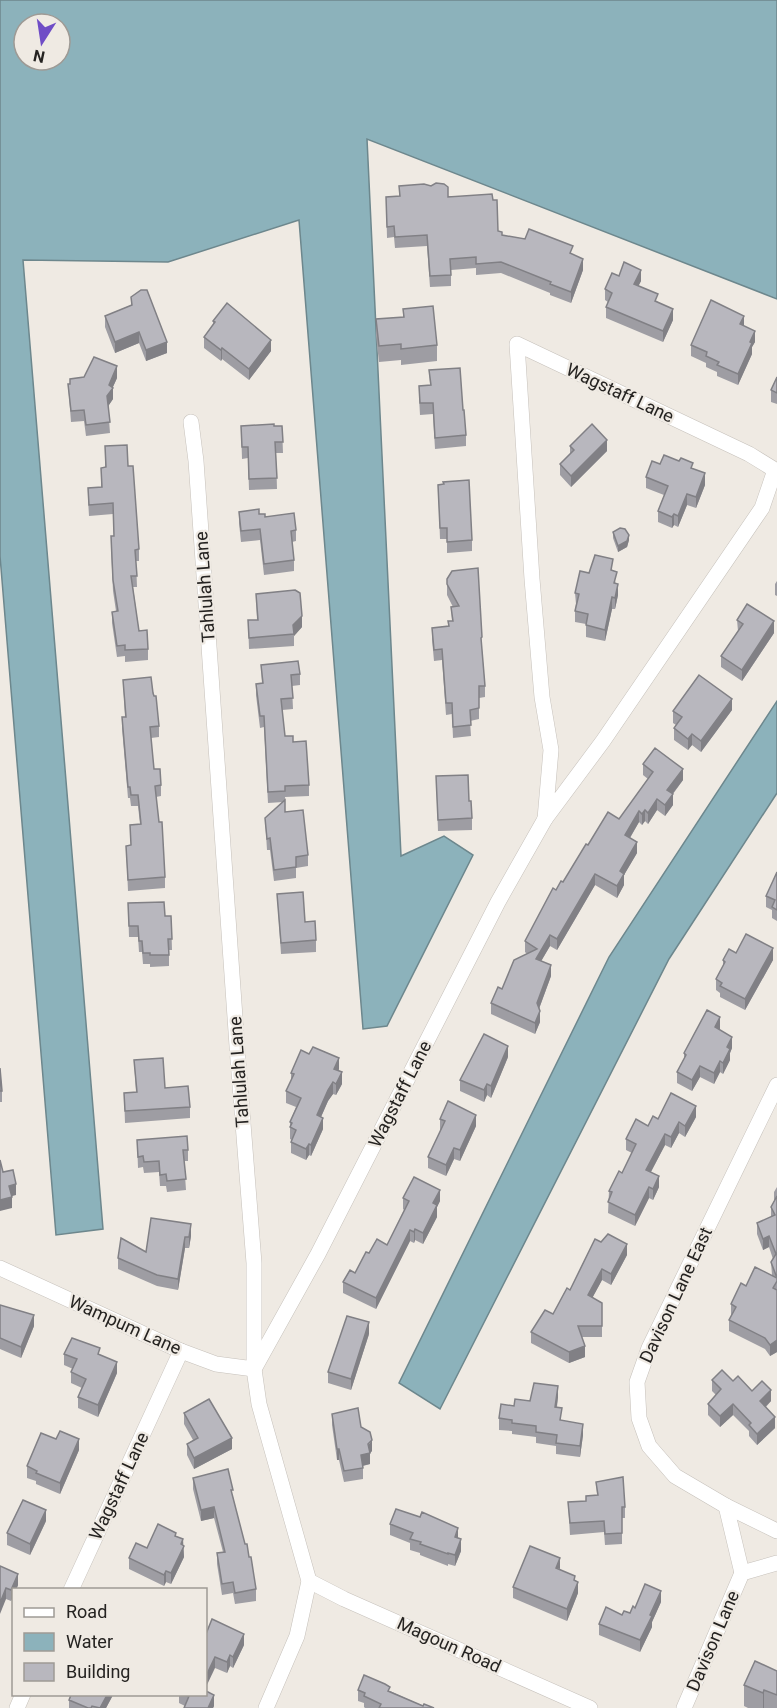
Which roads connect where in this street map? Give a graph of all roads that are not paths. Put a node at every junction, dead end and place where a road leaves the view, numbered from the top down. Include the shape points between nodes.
1 (191, 422) dead end
2 (545, 819) junction
3 (777, 1085) edge
4 (0, 1268) edge
5 (181, 1351) junction
6 (254, 1369) junction
7 (726, 1506) junction
8 (772, 1528) edge
9 (777, 1563) edge
10 (742, 1573) junction
11 (309, 1581) junction
12 (72, 1588) edge
13 (266, 1708) edge
14 (590, 1708) edge
15 (684, 1708) edge

1 - 6 street, Tahlulah Lane via 254,1263
2 - 2 street, Wagstaff Lane via 762,508 775,470 517,344 532,579 542,697 551,750
2 - 6 street, Wagstaff Lane via 498,902 324,1244
3 - 7 street, Davison Lane East via 649,1348 637,1382 639,1418 649,1446 675,1476
4 - 5 street, Wampum Lane
5 - 6 street, Wampum Lane via 216,1364
5 - 12 street, Wagstaff Lane
6 - 11 street, Tahlulah Lane
7 - 8 street, Davison Lane East
7 - 10 street, Davison Lane
9 - 10 street, Davison Lane
10 - 15 street, Davison Lane
11 - 13 street, Tahlulah Lane via 297,1636
11 - 14 street, Magoun Road

